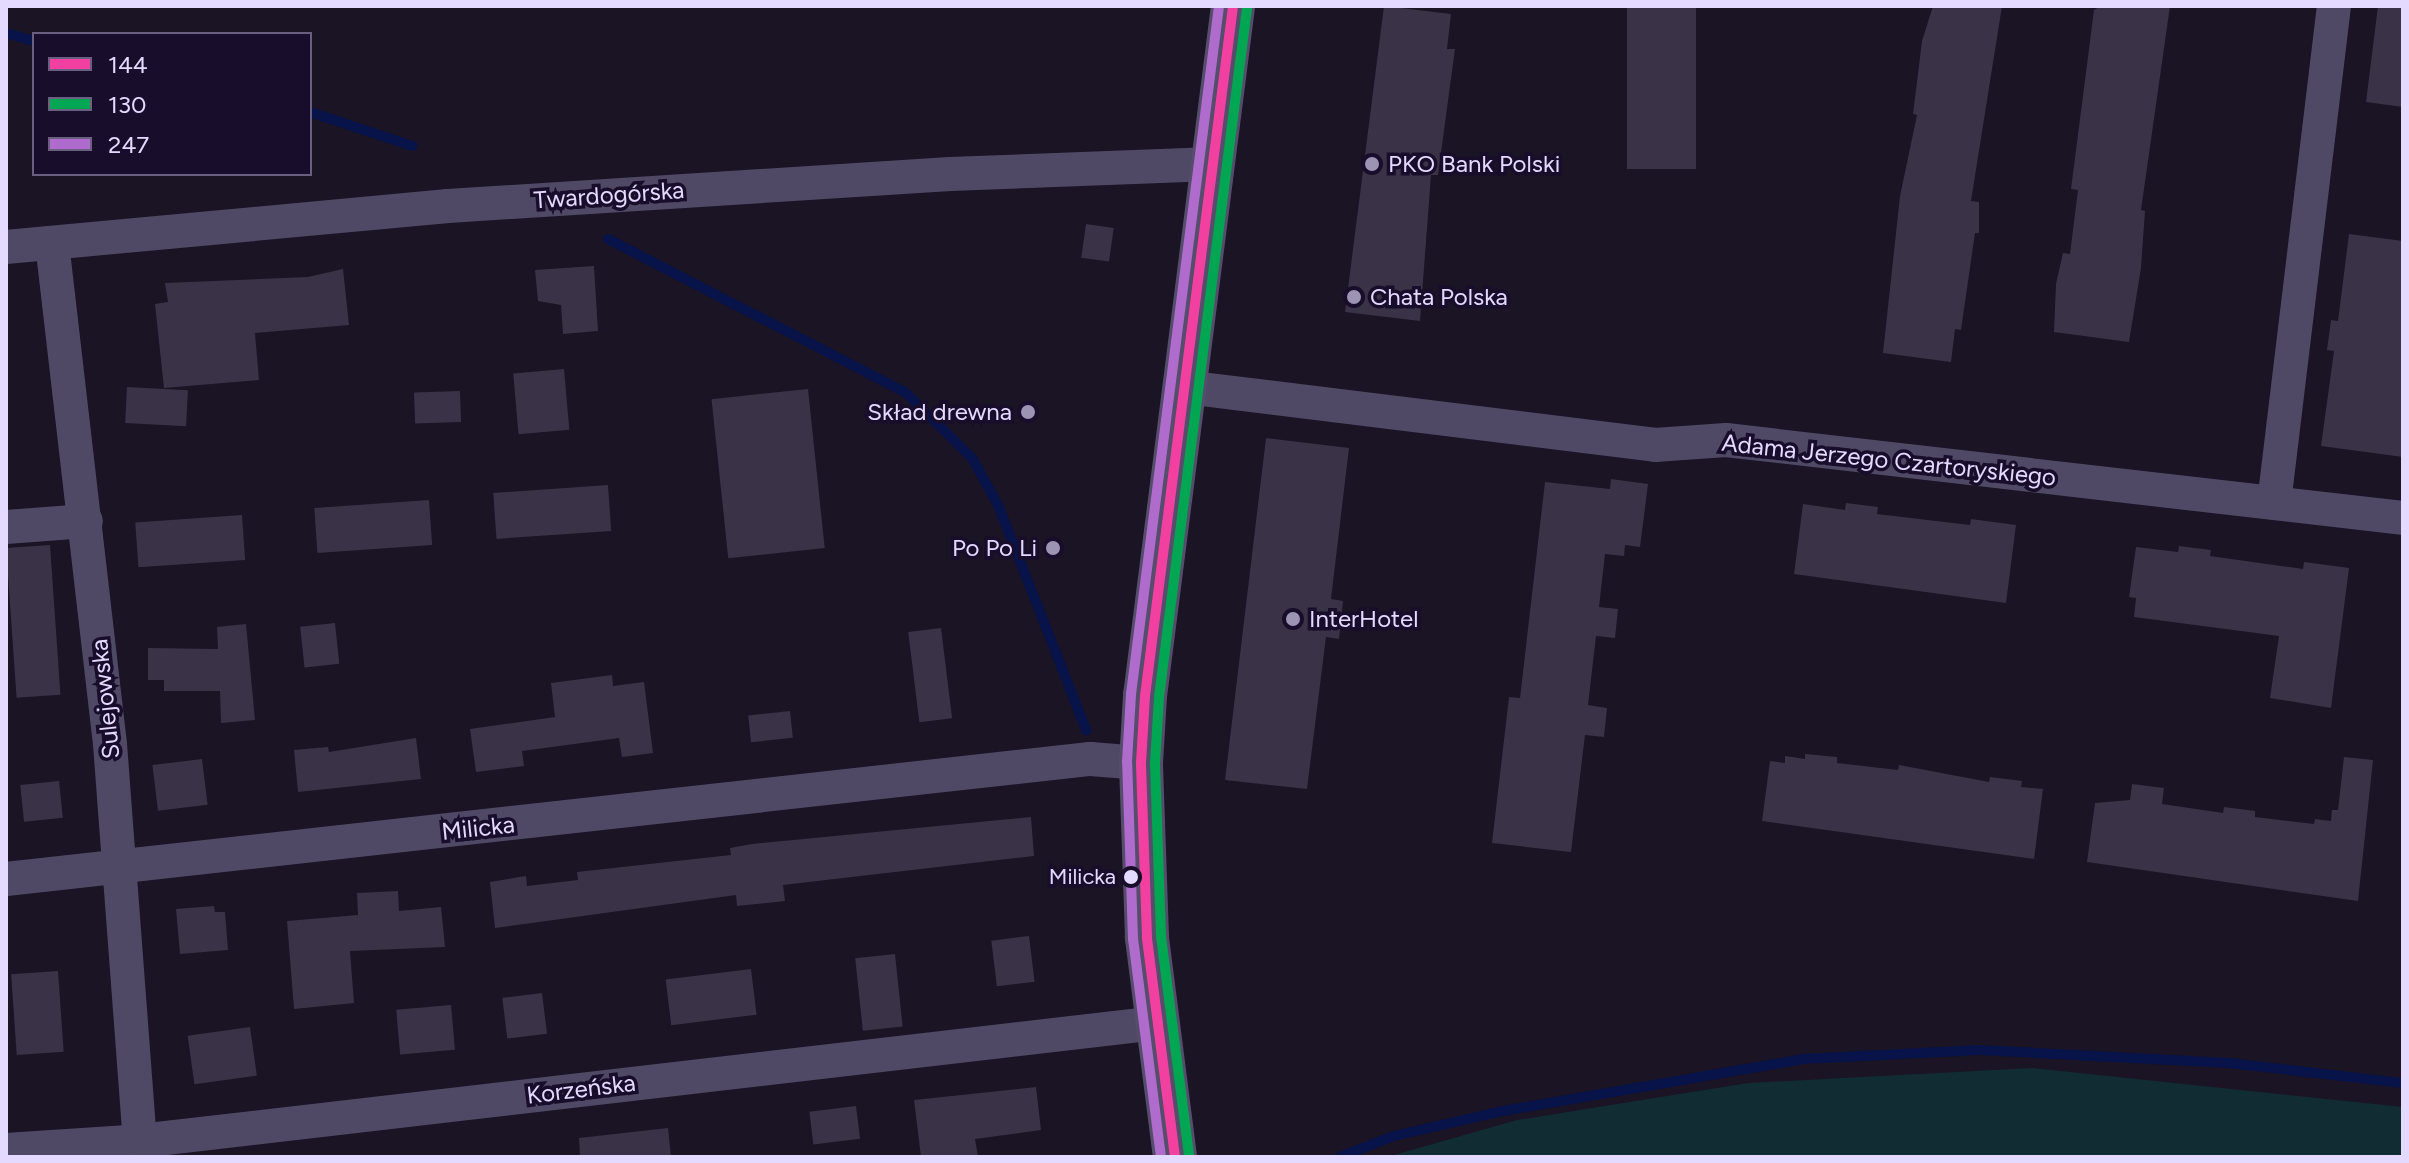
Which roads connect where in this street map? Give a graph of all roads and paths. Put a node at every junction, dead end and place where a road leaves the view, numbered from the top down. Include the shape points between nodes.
1 (1233, 6) edge
2 (2334, 6) edge
3 (1213, 164) junction
4 (52, 243) junction
5 (6, 247) edge
6 (1185, 387) junction
7 (2274, 503) junction
8 (2403, 518) edge
9 (86, 521) junction
10 (6, 527) edge
11 (1141, 763) junction
12 (121, 866) junction
13 (6, 879) edge
14 (1156, 1023) junction
15 (140, 1149) edge
16 (6, 1150) edge
17 (1175, 1157) edge

1 - 3 street
2 - 7 street
3 - 4 street, Twardogórska via 950,174 448,206
3 - 6 street
4 - 5 street, Twardogórska
4 - 9 street, Sulejowska
6 - 7 street, Adama Jerzego Czartoryskiego via 1655,445 1726,440
6 - 11 street
7 - 8 street, Adama Jerzego Czartoryskiego
9 - 10 street
9 - 12 street, Sulejowska
11 - 12 street, Milicka via 1090,759
11 - 14 street via 1144,895
12 - 13 street, Milicka
12 - 15 street, Sulejowska
14 - 15 street, Korzeńska
14 - 17 street
15 - 16 street, Korzeńska

